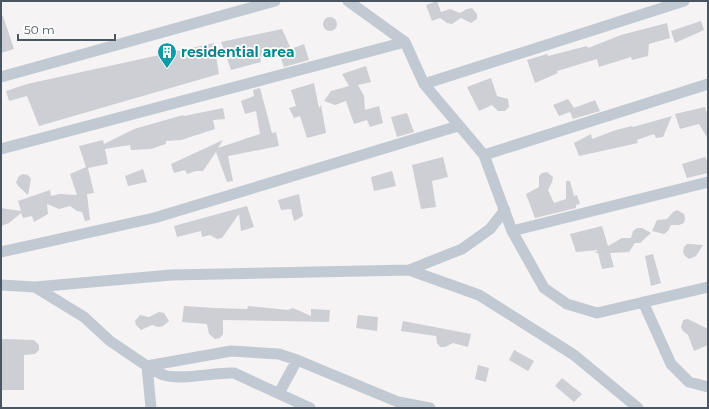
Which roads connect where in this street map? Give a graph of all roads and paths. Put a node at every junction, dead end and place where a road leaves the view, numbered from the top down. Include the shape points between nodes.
1 (275, 1) edge
2 (684, 1) edge
3 (352, 2) edge
4 (404, 42) junction
5 (1, 77) edge
6 (424, 84) junction
7 (708, 84) edge
8 (458, 126) junction
9 (1, 149) edge
10 (484, 155) junction
11 (708, 182) edge
12 (505, 210) junction
13 (512, 231) junction
14 (1, 252) edge
15 (409, 270) junction
16 (1, 285) edge
17 (36, 286) junction
18 (708, 287) edge
19 (643, 302) junction
20 (297, 360) junction
21 (147, 366) junction
22 (708, 387) edge
23 (279, 393) junction
24 (151, 408) edge
25 (310, 408) edge
26 (430, 408) edge
27 (638, 408) edge

1 - 5 street
2 - 6 street
3 - 4 street
4 - 6 street
4 - 9 street
6 - 8 street
7 - 10 street
8 - 10 street
8 - 14 street via 154,218
10 - 12 street
11 - 13 street
12 - 13 street
12 - 15 street via 490,229 462,249
13 - 19 street via 544,288 567,304 597,313
15 - 17 street via 172,275
15 - 27 street via 479,295 574,355
16 - 17 street
17 - 21 street via 84,318 110,341
18 - 19 street
19 - 22 street via 671,364 689,382
20 - 21 street via 279,354 231,351
20 - 23 street
20 - 26 street via 398,402
21 - 23 street via 165,376 234,372
21 - 24 street
23 - 25 street

